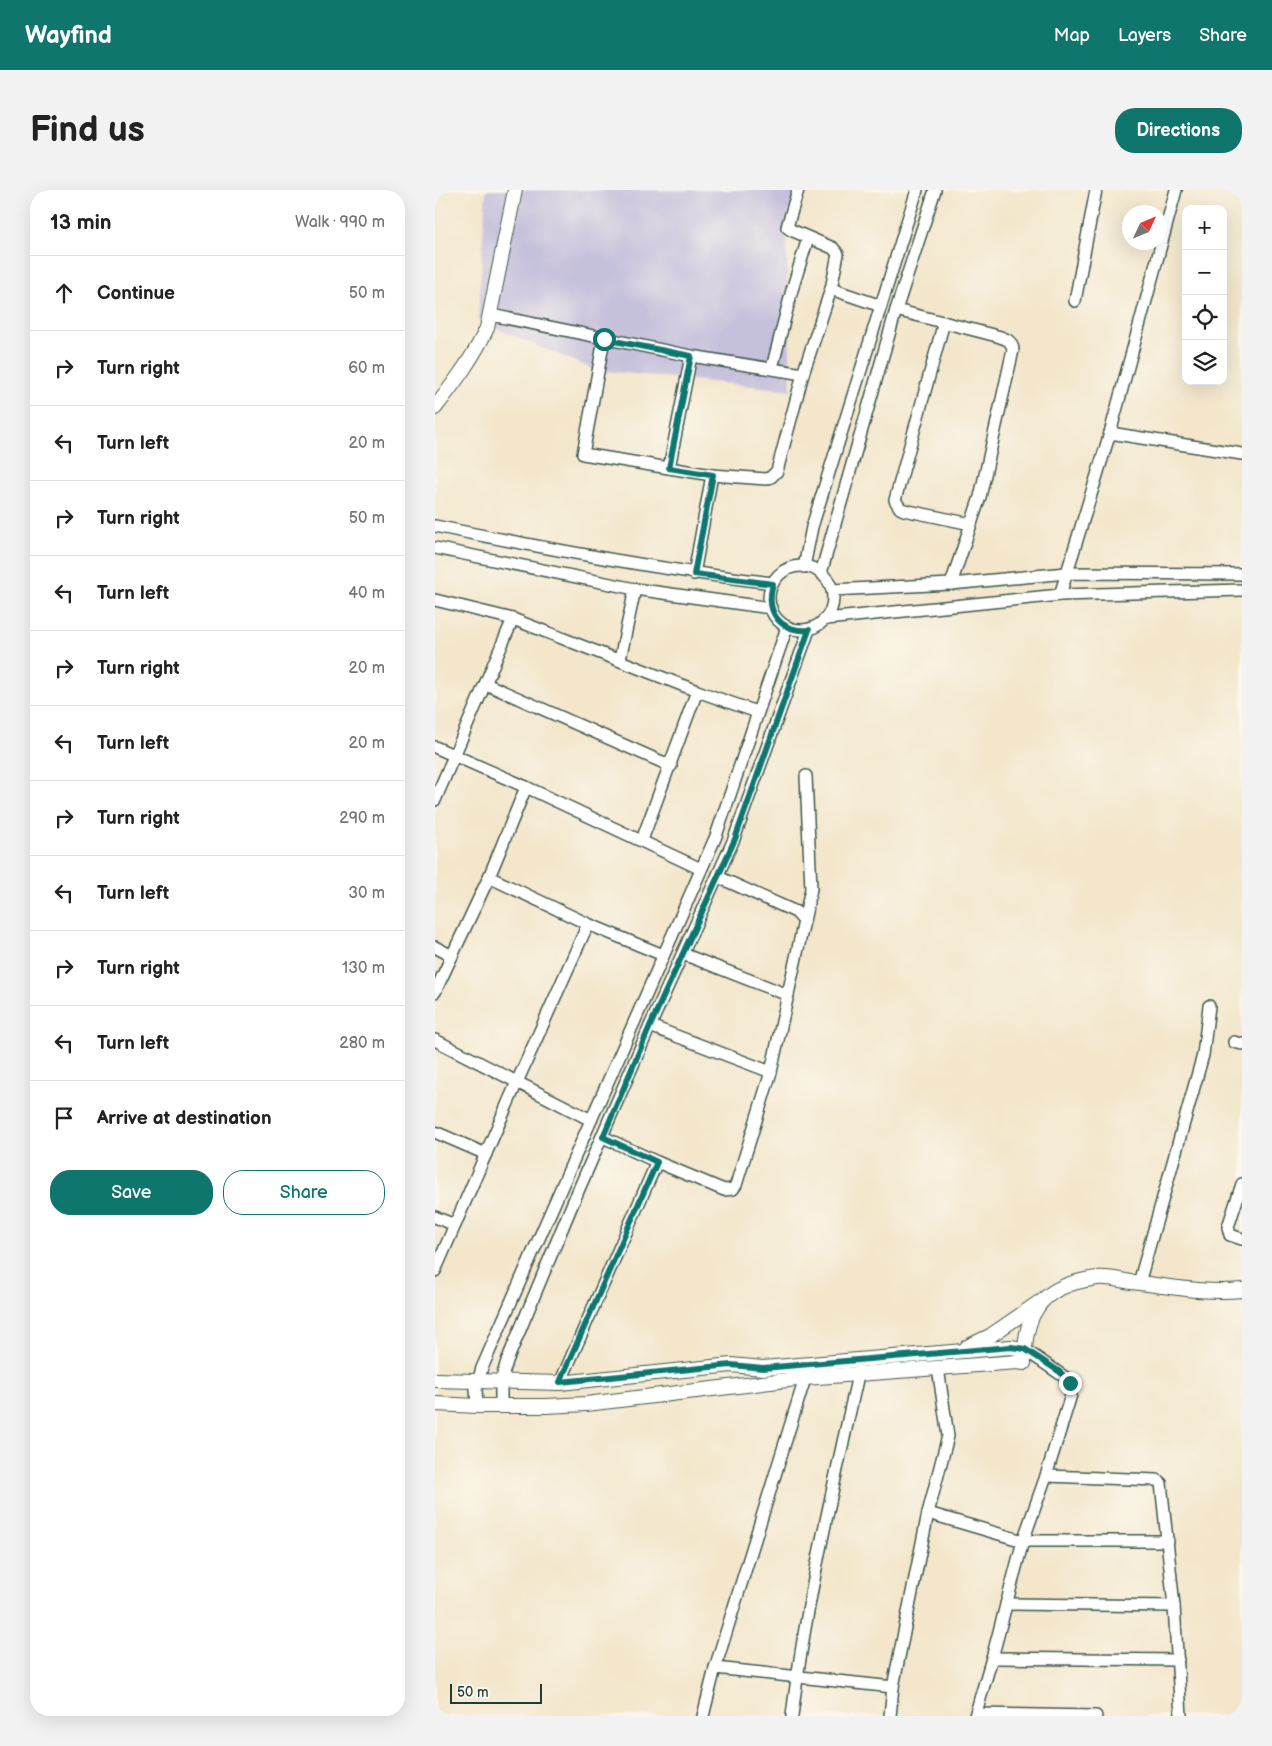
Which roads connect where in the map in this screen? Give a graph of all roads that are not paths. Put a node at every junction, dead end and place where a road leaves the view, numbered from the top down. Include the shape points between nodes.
1 (515, 190) edge
2 (798, 190) edge
3 (917, 190) edge
4 (935, 190) edge
5 (1096, 190) edge
6 (1176, 190) edge
7 (808, 238) junction
8 (831, 290) junction
9 (1075, 301) dead end
10 (881, 306) junction
11 (896, 310) junction
12 (491, 315) junction
13 (944, 322) junction
14 (604, 339) junction
15 (691, 356) junction
16 (772, 368) junction
17 (803, 374) junction
18 (435, 408) edge
19 (1110, 433) junction
20 (1242, 454) edge
21 (669, 468) junction
22 (713, 475) junction
23 (971, 524) junction
24 (435, 526) edge
25 (435, 548) edge
26 (804, 566) junction
27 (821, 573) junction
28 (1066, 573) junction
29 (694, 574) junction
30 (1242, 574) edge
31 (773, 584) junction
32 (951, 584) junction
33 (635, 588) junction
34 (832, 590) junction
35 (1242, 590) edge
36 (1060, 595) junction
37 (435, 600) edge
38 (771, 608) junction
39 (513, 619) junction
40 (826, 619) junction
41 (787, 627) junction
42 (809, 630) junction
43 (621, 660) junction
44 (486, 684) junction
45 (697, 691) junction
46 (757, 712) junction
47 (435, 747) edge
48 (455, 756) junction
49 (671, 766) junction
50 (806, 776) dead end
51 (526, 787) junction
52 (435, 800) edge
53 (642, 840) junction
54 (701, 869) junction
55 (489, 877) junction
56 (718, 877) junction
57 (804, 921) junction
58 (589, 924) junction
59 (435, 947) edge
60 (683, 954) junction
61 (663, 955) junction
62 (452, 956) junction
63 (435, 992) edge
64 (788, 995) junction
65 (1209, 1006) dead end
66 (650, 1026) junction
67 (435, 1040) edge
68 (771, 1072) junction
69 (517, 1082) junction
70 (591, 1120) junction
71 (435, 1132) edge
72 (603, 1137) junction
73 (486, 1154) junction
74 (657, 1162) junction
75 (1242, 1184) edge
76 (435, 1217) edge
77 (455, 1225) junction
78 (1242, 1239) edge
79 (435, 1271) edge
80 (1139, 1282) junction
81 (1242, 1290) edge
82 (1044, 1298) junction
83 (958, 1351) junction
84 (1024, 1356) junction
85 (809, 1363) junction
86 (938, 1368) junction
87 (858, 1375) junction
88 (805, 1378) junction
89 (435, 1380) edge
90 (478, 1381) junction
91 (501, 1381) junction
92 (560, 1382) junction
93 (435, 1404) edge
94 (477, 1406) junction
95 (501, 1406) junction
96 (1046, 1476) junction
97 (928, 1513) junction
98 (1023, 1541) junction
99 (1169, 1541) junction
100 (1006, 1604) junction
101 (1175, 1606) junction
102 (992, 1658) junction
103 (1178, 1660) junction
104 (715, 1668) junction
105 (797, 1676) junction
106 (893, 1687) junction
107 (975, 1715) edge
108 (703, 1716) edge
109 (792, 1716) edge
110 (890, 1716) edge
111 (1096, 1716) edge
112 (1181, 1716) edge

1 - 12 street
2 - 7 street via 787,227
3 - 10 street
4 - 11 street
5 - 9 street
6 - 19 street
7 - 8 street via 833,248 838,254
7 - 16 street
8 - 10 street
8 - 17 street
10 - 26 street via 812,527
11 - 13 street
11 - 27 street
12 - 14 street
12 - 18 street via 482,340
13 - 23 street via 1007,339 1013,345
13 - 23 street via 895,500 904,510
14 - 15 street
14 - 21 street via 583,454
15 - 16 street
15 - 21 street
16 - 17 street
17 - 22 street via 775,474 766,479
19 - 20 street
19 - 28 street
21 - 22 street
22 - 29 street
23 - 32 street
24 - 29 street
25 - 33 street
26 - 27 street
26 - 31 street via 791,568
27 - 34 street
28 - 30 street
28 - 32 street
28 - 36 street
29 - 31 street
31 - 38 street via 769,596
32 - 34 street
33 - 38 street
33 - 43 street
34 - 40 street via 831,610
35 - 36 street
36 - 40 street
37 - 39 street
38 - 41 street via 777,620
39 - 43 street
39 - 44 street
40 - 42 street
41 - 42 street
41 - 46 street
42 - 56 street via 751,798
43 - 45 street
44 - 48 street
44 - 49 street
45 - 46 street
45 - 49 street
46 - 54 street via 735,784
47 - 48 street
48 - 51 street
48 - 52 street
49 - 53 street
50 - 57 street via 811,889
51 - 53 street
51 - 55 street
53 - 54 street
54 - 61 street
55 - 58 street
55 - 62 street
56 - 57 street via 796,912
56 - 60 street
57 - 64 street
58 - 61 street
58 - 69 street
59 - 62 street
60 - 64 street
60 - 66 street
61 - 70 street
62 - 63 street
64 - 68 street
65 - 80 street via 1203,1055
66 - 68 street
66 - 72 street
67 - 69 street
68 - 74 street via 733,1189 724,1190
69 - 70 street
69 - 73 street
70 - 90 street
71 - 73 street
72 - 74 street
72 - 91 street
73 - 77 street
74 - 92 street
75 - 78 street via 1228,1227 1230,1235
76 - 77 street
77 - 79 street
80 - 81 street via 1224,1292
80 - 82 street via 1099,1278 1075,1282
82 - 83 street via 989,1336
82 - 84 street via 1033,1315
83 - 84 street via 1011,1347
83 - 85 street
84 - 86 street via 1017,1362
84 - 96 street via 1048,1366 1070,1383 1071,1395
85 - 88 street
85 - 92 street via 763,1368 731,1365
86 - 87 street
86 - 97 street via 948,1436
87 - 88 street
87 - 105 street via 816,1566
88 - 95 street via 586,1404
88 - 104 street
89 - 90 street
90 - 91 street
90 - 94 street
91 - 92 street
91 - 95 street
93 - 94 street
94 - 95 street
96 - 98 street
96 - 99 street via 1159,1482
97 - 98 street
97 - 106 street
98 - 99 street
98 - 100 street
99 - 101 street
100 - 101 street
100 - 102 street
101 - 103 street
102 - 103 street
102 - 107 street
103 - 112 street
104 - 105 street
104 - 108 street
105 - 106 street
105 - 109 street
106 - 110 street
107 - 111 street

